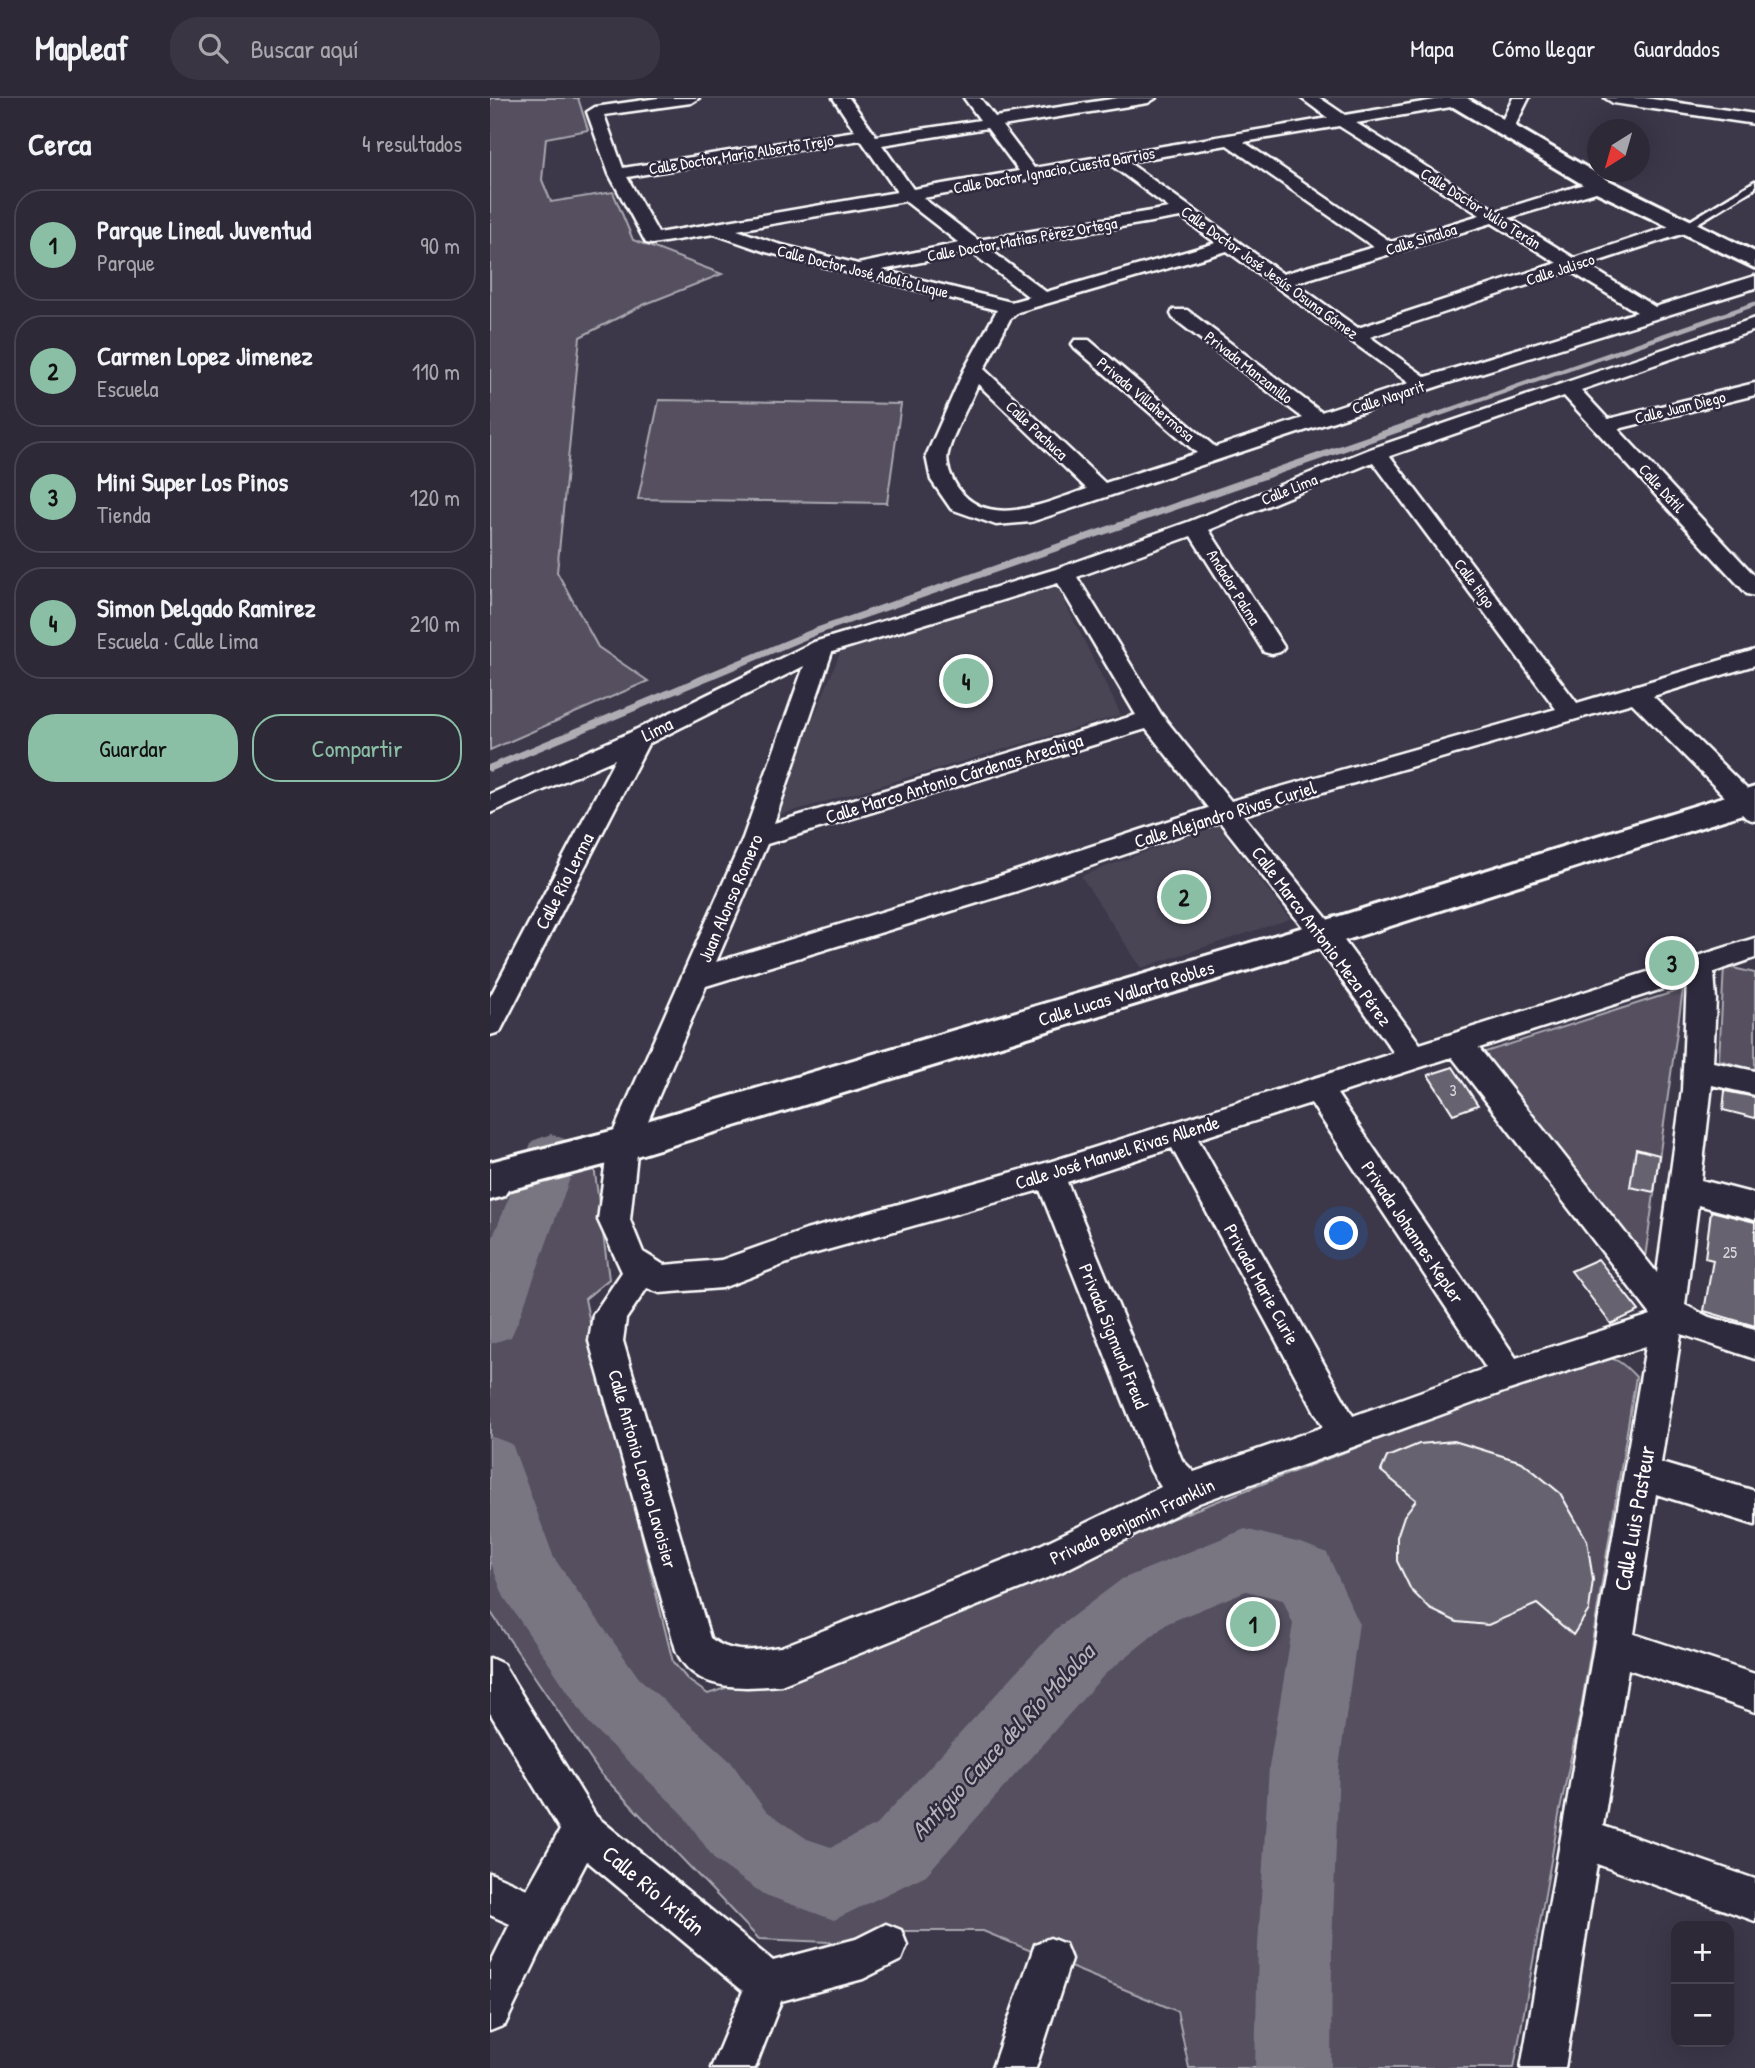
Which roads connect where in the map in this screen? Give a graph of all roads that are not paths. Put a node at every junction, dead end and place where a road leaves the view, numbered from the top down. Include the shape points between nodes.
1 (691, 98) edge
2 (841, 98) edge
3 (972, 98) edge
4 (1147, 98) edge
5 (1309, 98) edge
6 (1521, 98) edge
7 (1613, 98) edge
8 (1455, 99) edge
9 (1675, 103) edge
10 (1755, 119) edge
11 (1341, 120) junction
12 (991, 123) junction
13 (1505, 131) junction
14 (868, 138) junction
15 (1231, 141) junction
16 (1114, 160) junction
17 (617, 174) junction
18 (1030, 174) junction
19 (1755, 184) edge
20 (1600, 185) junction
21 (908, 195) junction
22 (1184, 211) junction
23 (1494, 217) junction
24 (1685, 228) junction
25 (716, 229) junction
26 (1231, 244) junction
27 (973, 246) junction
28 (1389, 249) junction
29 (1755, 261) edge
30 (1573, 265) junction
31 (860, 270) junction
32 (1281, 281) junction
33 (1755, 282) edge
34 (1043, 299) junction
35 (1011, 308) junction
36 (1181, 314) dead end
37 (1655, 315) junction
38 (1755, 324) edge
39 (1357, 335) junction
40 (1082, 344) dead end
41 (974, 370) junction
42 (1424, 385) junction
43 (1567, 387) junction
44 (1755, 389) edge
45 (1318, 420) junction
46 (1605, 426) junction
47 (1377, 453) junction
48 (1211, 454) junction
49 (1101, 491) junction
50 (1196, 527) junction
51 (1064, 574) junction
52 (1755, 589) edge
53 (822, 647) junction
54 (1272, 647) dead end
55 (1755, 657) edge
56 (1636, 693) junction
57 (1572, 713) junction
58 (1151, 719) junction
59 (638, 738) junction
60 (490, 804) edge
61 (1752, 804) edge
62 (1226, 811) junction
63 (757, 838) junction
64 (1324, 934) junction
65 (1755, 948) edge
66 (1709, 962) junction
67 (1755, 967) edge
68 (697, 978) junction
69 (490, 1024) edge
70 (1459, 1044) junction
71 (1414, 1058) junction
72 (1699, 1070) junction
73 (1755, 1083) edge
74 (1318, 1089) junction
75 (1180, 1133) junction
76 (623, 1144) junction
77 (1049, 1175) junction
78 (491, 1178) edge
79 (1684, 1189) junction
80 (1755, 1207) edge
81 (643, 1268) junction
82 (1667, 1319) junction
83 (1755, 1344) edge
84 (1509, 1375) junction
85 (1345, 1434) junction
86 (1642, 1474) junction
87 (1188, 1491) junction
88 (1755, 1508) edge
89 (1612, 1646) junction
90 (718, 1667) joint
91 (490, 1677) edge
92 (1755, 1693) edge
93 (582, 1830) junction
94 (1583, 1839) junction
95 (490, 1894) edge
96 (1755, 1900) edge
97 (536, 1914) junction
98 (886, 1945) dead end
99 (1050, 1959) dead end
100 (767, 1984) junction
101 (490, 2010) edge
102 (733, 2068) edge
103 (1014, 2068) edge
104 (1543, 2068) edge

1 - 17 street via 595,112
2 - 14 street
3 - 12 street
4 - 12 street, Calle Doctor Mario Alberto Trejo
5 - 11 street, Calle Doctor Julio Terán
6 - 13 street
7 - 9 street
8 - 11 street, Calle Doctor Ignacio Cuesta Barrios
8 - 13 street
9 - 10 street
11 - 15 street, Calle Doctor Ignacio Cuesta Barrios
11 - 23 street, Calle Doctor Julio Terán
12 - 14 street, Calle Doctor Mario Alberto Trejo
12 - 18 street
13 - 20 street
14 - 17 street, Calle Doctor Mario Alberto Trejo
14 - 21 street
15 - 16 street, Calle Doctor Ignacio Cuesta Barrios
15 - 28 street
16 - 18 street, Calle Doctor Ignacio Cuesta Barrios
16 - 22 street, Calle Doctor José Jesús Osuna Gómez
17 - 25 street, Calle Doctor Ignacio Cuesta Barrios via 652,239
18 - 21 street, Calle Doctor Ignacio Cuesta Barrios
19 - 24 lane, Calle Jalisco
20 - 23 street, Calle Sinaloa
20 - 24 street
21 - 25 street, Calle Doctor Ignacio Cuesta Barrios
21 - 27 street
22 - 26 street, Calle Doctor José Jesús Osuna Gómez
22 - 27 street, Calle Doctor Matías Pérez Ortega
23 - 28 street, Calle Sinaloa
23 - 30 street, Calle Doctor Julio Terán
24 - 29 street
24 - 30 street, Calle Jalisco
25 - 31 street, Calle Doctor José Adolfo Luque
26 - 32 street, Calle Doctor José Jesús Osuna Gómez
26 - 34 street, Calle Doctor José Adolfo Luque
27 - 31 street, Calle Doctor Matías Pérez Ortega
27 - 34 street
28 - 32 street, Calle Sinaloa
30 - 37 street, Calle Doctor Julio Terán
30 - 39 street, Calle Jalisco
31 - 35 street, Calle Doctor José Adolfo Luque
32 - 39 street, Calle Doctor José Jesús Osuna Gómez
33 - 37 street, Calle Nayarit
34 - 35 street, Calle Doctor José Adolfo Luque
35 - 41 street via 1002,316
36 - 45 street, Privada Manzanillo
37 - 42 street, Calle Nayarit
38 - 43 street, Calle Lima
39 - 42 street, Calle Doctor José Jesús Osuna Gómez
40 - 48 street, Privada Villahermosa
41 - 49 street, Calle Pachuca
41 - 49 street, Calle Nayarit via 936,456 942,480 959,504 996,518 1023,517
42 - 45 street, Calle Nayarit
43 - 46 street, Calle Dátil
43 - 47 street, Calle Lima
44 - 46 street, Calle Juan Diego
45 - 48 street, Calle Nayarit
46 - 52 street, Calle Dátil
47 - 50 street, Calle Lima
47 - 57 street, Calle Higo
48 - 49 street, Calle Nayarit
50 - 51 street, Calle Lima
50 - 54 street, Andador Palma
51 - 53 street, Calle Lima
51 - 58 street, Calle Marco Antonio Meza Pérez
53 - 59 street, Lima
53 - 63 street, Juan Alonso Romero
55 - 56 street, Calle Alejandro Rivas Curiel
56 - 57 street, Calle Alejandro Rivas Curiel
56 - 61 street
57 - 62 street, Calle Alejandro Rivas Curiel
58 - 62 street, Calle Marco Antonio Meza Pérez
58 - 63 street, Calle Marco Antonio Cárdenas Arechiga
59 - 60 street, Lima
59 - 69 street, Calle Río Lerma
61 - 64 street, Calle Lucas Vallarta Robles
62 - 64 street, Calle Marco Antonio Meza Pérez
62 - 68 street, Calle Alejandro Rivas Curiel via 1007,884
63 - 68 street, Juan Alonso Romero
64 - 71 street, Calle Marco Antonio Meza Pérez
64 - 76 street, Calle Lucas Vallarta Robles
65 - 66 street, Calle José Manuel Rivas Allende
66 - 67 street
66 - 70 street, Calle José Manuel Rivas Allende
66 - 72 street, Calle Luis Pasteur
68 - 76 street, Juan Alonso Romero
70 - 71 street, Calle José Manuel Rivas Allende
70 - 82 street
71 - 74 street, Calle José Manuel Rivas Allende
72 - 73 street
72 - 79 street, Calle Luis Pasteur
74 - 75 street, Calle José Manuel Rivas Allende
74 - 84 street, Privada Johannes Kepler
75 - 77 street, Calle José Manuel Rivas Allende
75 - 85 street, Privada Marie Curie
76 - 78 street, Calle Lucas Vallarta Robles
76 - 81 street via 614,1220 631,1261
77 - 81 street, Calle José Manuel Rivas Allende via 806,1243 722,1274 660,1279
77 - 87 street, Privada Sigmund Freud via 1169,1471
79 - 80 street
79 - 82 street, Calle Luis Pasteur
81 - 90 street, Calle Antonio Loreno Lavoisier via 610,1315 606,1341 695,1650
82 - 83 street
82 - 84 street, Privada Benjamín Franklin
82 - 86 street, Calle Luis Pasteur
84 - 85 street, Privada Benjamín Franklin
85 - 87 street, Privada Benjamín Franklin
86 - 88 street
86 - 89 street, Calle Luis Pasteur
87 - 90 street, Privada Benjamín Franklin via 1046,1562 781,1666
89 - 92 street
89 - 94 street, Calle Luis Pasteur
91 - 93 street, Calle Río Ixtlán
93 - 97 street
93 - 100 street, Calle Río Ixtlán
94 - 96 street
94 - 104 street, Calle Luis Pasteur
95 - 97 street
97 - 101 street
98 - 100 street via 863,1958
99 - 103 street
100 - 102 street

